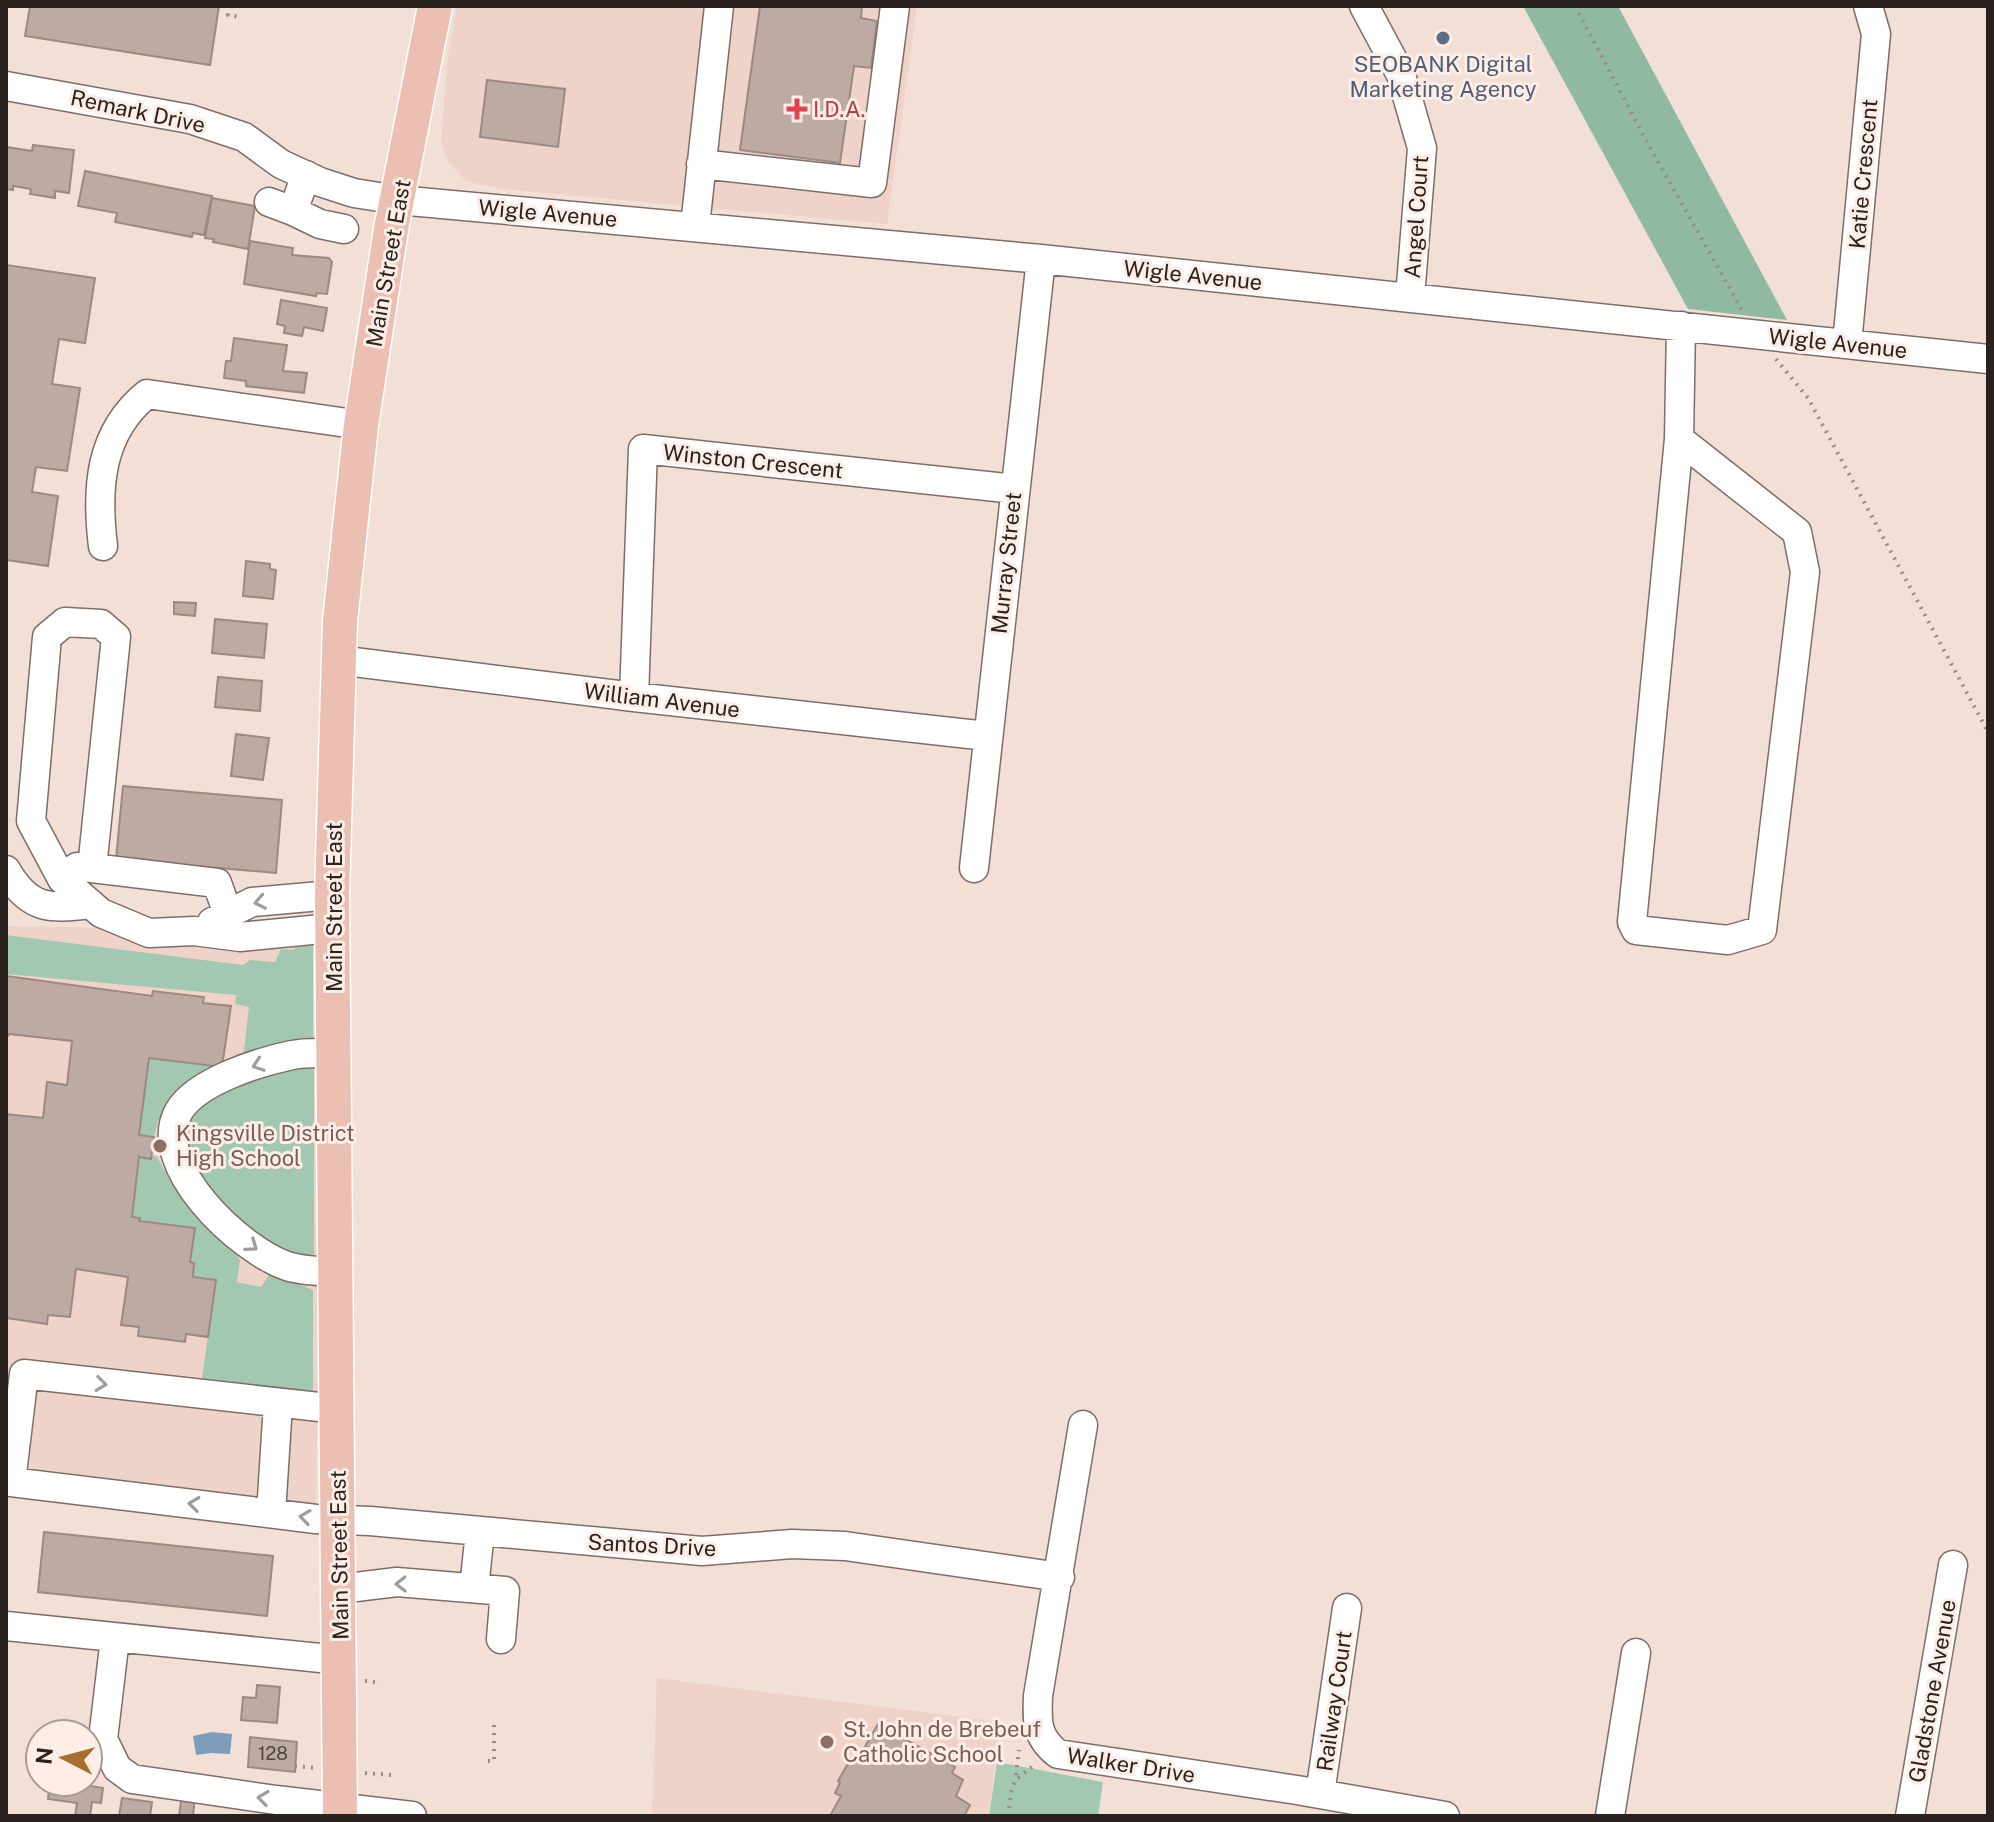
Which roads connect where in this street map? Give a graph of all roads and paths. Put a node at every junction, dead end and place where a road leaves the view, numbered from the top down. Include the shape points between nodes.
1 (231, 6) edge
2 (435, 6) edge
3 (719, 6) edge
4 (895, 6) edge
5 (1364, 6) edge
6 (1575, 6) edge
7 (1868, 6) edge
8 (241, 17) dead end
9 (6, 86) edge
10 (701, 164) junction
11 (306, 175) junction
12 (398, 200) junction
13 (695, 226) junction
14 (344, 229) dead end
15 (1041, 259) junction
16 (1410, 297) junction
17 (1681, 326) junction
18 (1756, 334) junction
19 (1847, 344) junction
20 (1988, 359) edge
21 (361, 425) junction
22 (1679, 439) junction
23 (1015, 489) junction
24 (103, 546) dead end
25 (338, 660) junction
26 (634, 697) junction
27 (1988, 732) edge
28 (987, 736) junction
29 (92, 868) junction
30 (974, 868) dead end
31 (6, 870) edge
32 (62, 879) junction
33 (91, 904) junction
34 (332, 911) junction
35 (228, 914) junction
36 (194, 931) junction
37 (334, 1053) junction
38 (335, 1272) junction
39 (278, 1404) junction
40 (337, 1409) junction
41 (1083, 1425) dead end
42 (271, 1513) junction
43 (339, 1521) junction
44 (475, 1531) junction
45 (1953, 1565) dead end
46 (1060, 1577) junction
47 (469, 1588) junction
48 (339, 1589) junction
49 (1347, 1608) dead end
50 (6, 1626) edge
51 (115, 1638) junction
52 (501, 1639) dead end
53 (1636, 1653) dead end
54 (352, 1670) junction
55 (381, 1683) dead end
56 (494, 1725) dead end
57 (1019, 1750) dead end
58 (488, 1761) dead end
59 (1039, 1761) dead end
60 (295, 1766) dead end
61 (318, 1768) dead end
62 (365, 1773) dead end
63 (392, 1775) dead end
64 (1014, 1781) junction
65 (1320, 1794) junction
66 (340, 1811) edge
67 (412, 1816) edge
68 (1008, 1816) edge
69 (1445, 1816) edge
70 (1610, 1816) edge
71 (1910, 1816) edge

1 - 8 path via 228,15
2 - 12 main road, Main Street East
3 - 10 street
4 - 10 street via 872,183
5 - 16 street, Angel Court via 1401,75 1422,148
6 - 18 path
7 - 19 street, Katie Crescent via 1876,34
9 - 11 street, Remark Drive via 190,119 244,137
10 - 13 street
11 - 12 street, Remark Drive via 354,193
11 - 14 street via 281,206
12 - 13 street, Wigle Avenue
12 - 21 main road, Main Street East
13 - 15 street, Wigle Avenue
15 - 16 street, Wigle Avenue
15 - 23 street, Murray Street
16 - 17 street, Wigle Avenue
17 - 18 street, Wigle Avenue
17 - 22 street
18 - 19 street, Wigle Avenue
18 - 27 path via 1808,398
19 - 20 street, Wigle Avenue
21 - 24 street via 147,394 107,448 98,504
21 - 25 main road, Main Street East
22 - 22 street via 1632,922 1636,930 1728,940 1762,930 1805,572 1797,532
23 - 26 street, Winston Crescent via 643,449
23 - 28 street, Murray Street
25 - 26 street, William Avenue
25 - 34 main road, Main Street East
26 - 28 street, William Avenue
28 - 30 street, Murray Street
29 - 32 street via 77,867
29 - 32 street via 116,637 101,624 65,622 47,637 31,821
29 - 35 street via 217,883
31 - 33 street via 34,902 53,908
32 - 33 street
33 - 36 street via 149,933
34 -> 35 street via 252,902
34 - 36 street via 240,937
34 - 37 main road, Main Street East
35 - 36 street
37 - 38 main road, Main Street East
37 -> 38 street via 293,1055 206,1085 178,1113 172,1141 177,1161 197,1194 242,1239 287,1266
38 - 40 main road, Main Street East
39 - 40 street
39 - 42 street
42 -> 39 street, Santos Drive via 11,1482 24,1374
40 - 43 main road, Main Street East
41 - 46 street, Walker Drive
43 -> 42 street, Santos Drive
43 - 44 street, Santos Drive
43 - 48 main road, Main Street East
44 - 46 street, Santos Drive via 702,1551 845,1546
44 - 47 street
45 - 71 street, Gladstone Avenue
46 - 65 street, Walker Drive via 1038,1696 1037,1718 1046,1745 1058,1754
47 -> 48 street via 397,1582
47 - 52 street via 505,1591
48 - 54 main road, Main Street East
49 - 65 street, Railway Court
50 - 51 street
51 - 54 street
66 -> 51 street via 132,1779 117,1768 103,1739
53 - 70 street
54 - 55 path
54 - 66 main road, Main Street East
56 - 58 path via 494,1761
57 - 64 path
59 - 64 path
60 - 61 path
62 - 63 path
64 - 68 path
65 - 69 street, Walker Drive
66 - 67 street

